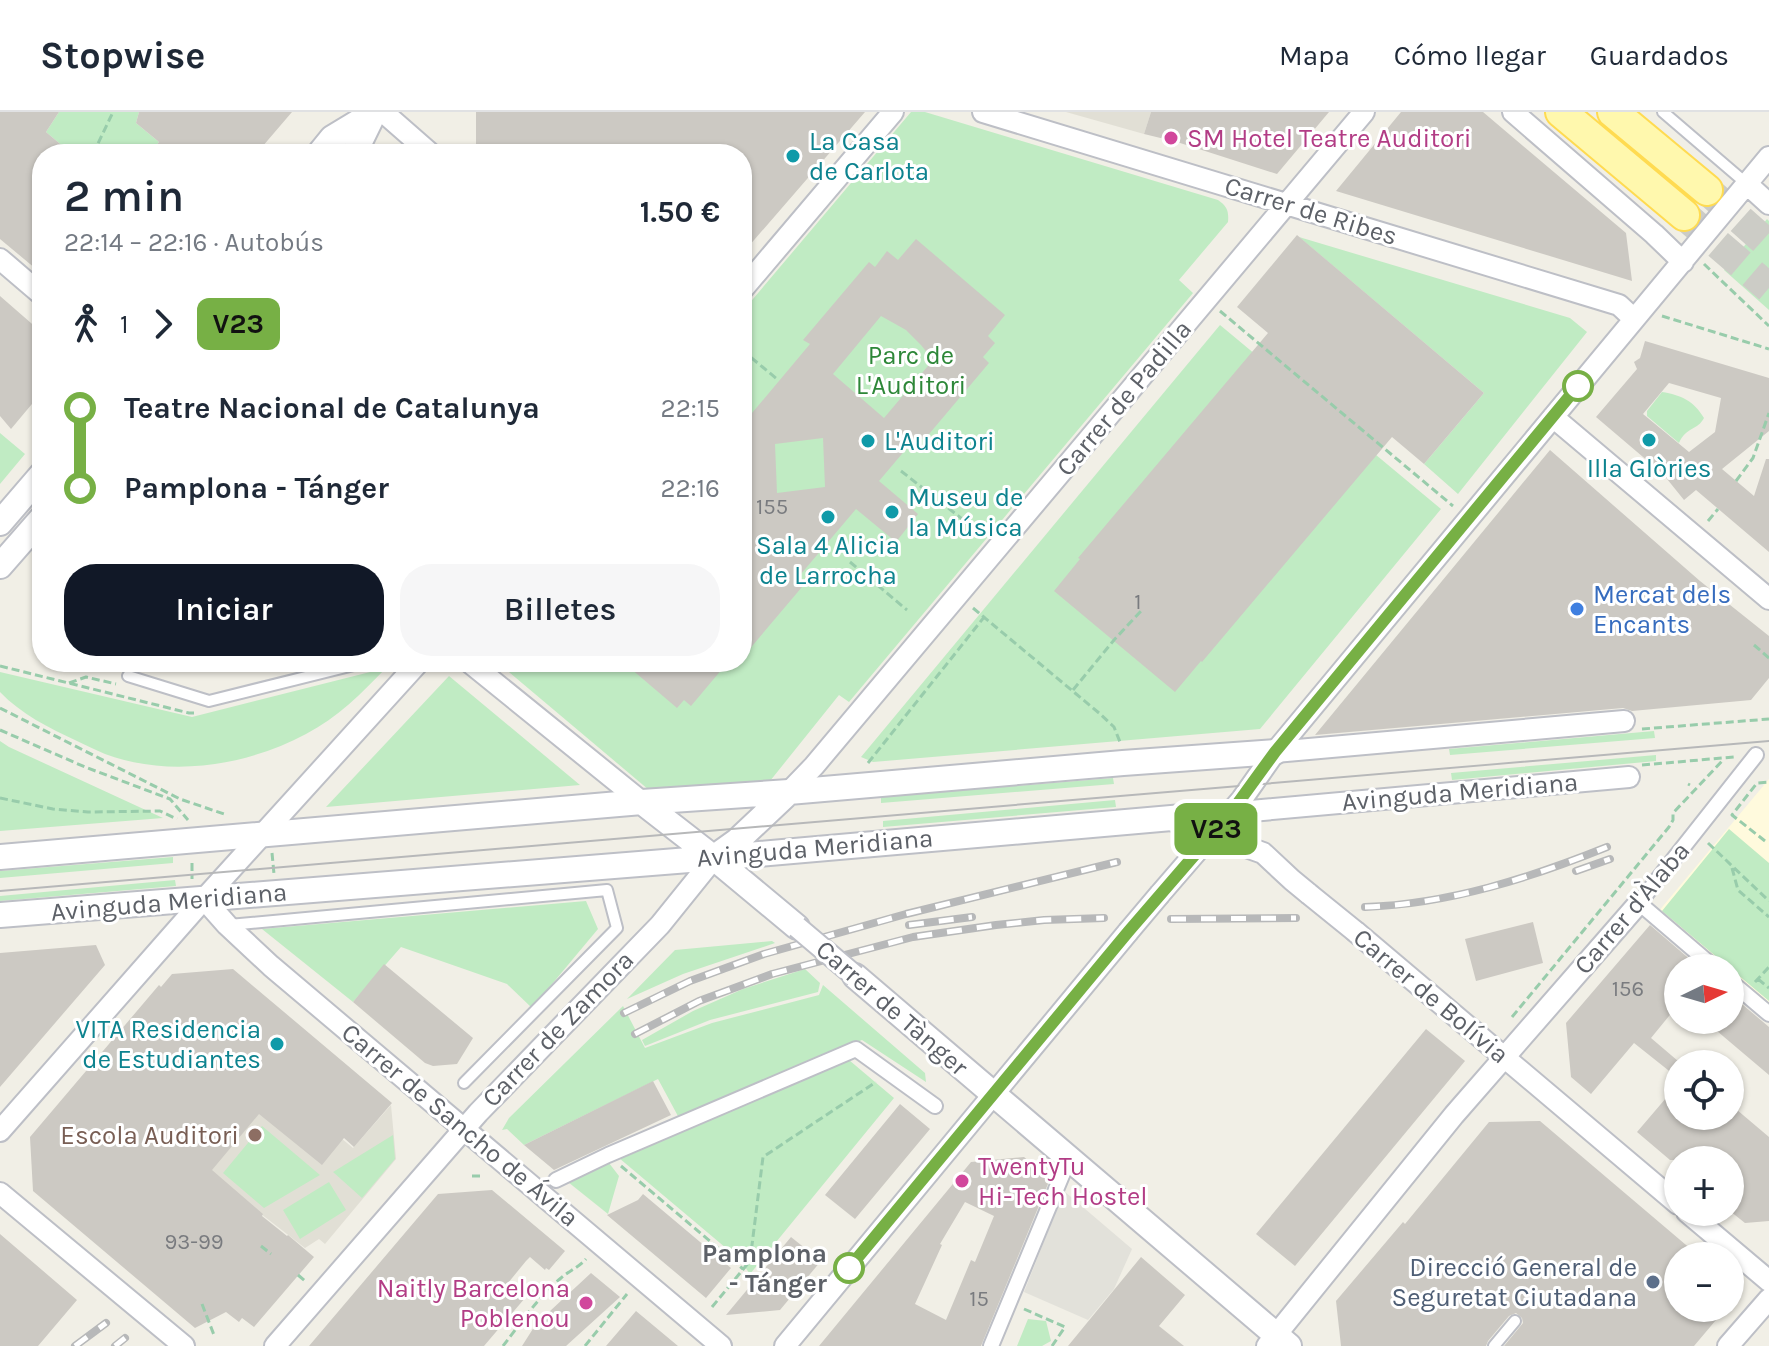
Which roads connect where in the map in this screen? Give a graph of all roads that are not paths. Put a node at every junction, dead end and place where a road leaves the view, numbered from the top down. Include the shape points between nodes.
1 (377, 112) edge
2 (893, 112) edge
3 (983, 112) edge
4 (1364, 112) edge
5 (1513, 112) edge
6 (1561, 112) edge
7 (1613, 112) edge
8 (1663, 112) edge
9 (327, 144) edge
10 (359, 144) edge
11 (418, 144) edge
12 (1769, 157) edge
13 (1747, 184) junction
14 (1707, 190) tunnel mouth
15 (1286, 204) junction
16 (1769, 204) edge
17 (1684, 215) tunnel mouth
18 (0, 259) edge
19 (1692, 261) junction
20 (752, 278) edge
21 (32, 286) edge
22 (1634, 319) junction
23 (1553, 417) junction
24 (32, 486) edge
25 (0, 523) edge
26 (32, 529) edge
27 (0, 566) edge
28 (1769, 599) edge
29 (326, 672) edge
30 (410, 672) edge
31 (481, 672) edge
32 (128, 676) dead end
33 (1633, 725) road end
34 (1275, 752) junction
35 (1756, 755) dead end
36 (1630, 771) road end
37 (789, 792) junction
38 (642, 802) junction
39 (1237, 808) junction
40 (1167, 818) junction
41 (1212, 834) junction
42 (266, 841) junction
43 (1263, 853) junction
44 (0, 857) edge
45 (714, 858) junction
46 (204, 899) junction
47 (1639, 903) junction
48 (0, 915) edge
49 (227, 925) junction
50 (797, 927) joint
51 (1699, 954) edge
52 (855, 976) joint
53 (1744, 993) edge
54 (1769, 1014) edge
55 (1504, 1057) junction
56 (464, 1083) dead end
57 (994, 1095) junction
58 (935, 1106) dead end
59 (463, 1128) junction
60 (0, 1131) edge
61 (1065, 1168) dead end
62 (556, 1180) dead end
63 (1664, 1192) edge
64 (0, 1193) edge
65 (1704, 1226) edge
66 (1769, 1281) edge
67 (1769, 1299) edge
68 (1515, 1321) dead end
69 (1277, 1342) edge
70 (184, 1346) edge
71 (275, 1346) edge
72 (721, 1346) edge
73 (785, 1346) edge
74 (991, 1346) edge
75 (1494, 1346) edge
76 (1728, 1346) edge

1 - 9 street
1 - 10 street
1 - 11 street
2 - 20 street
3 - 15 street, Carrer de Ribes
4 - 15 street, Carrer de Padilla
5 - 19 street
6 - 17 main road
7 - 14 main road
8 - 13 lane
12 - 13 street
13 - 16 street
13 - 19 street
15 - 22 street, Carrer de Ribes via 1619,305
15 - 37 street, Carrer de Padilla
18 - 21 street
19 - 22 street
22 - 23 street
23 - 28 street
23 - 34 street
24 - 25 street
26 - 27 street
29 - 32 lane via 209,701
30 - 42 street
31 - 38 street
33 - 34 street
34 - 37 street
34 - 39 street
35 - 47 street, Carrer d'Àlaba
36 - 39 street, Avinguda Meridiana
37 - 38 street
37 - 45 street
38 - 42 street
38 - 45 street, Carrer de Tànger
39 - 40 street, Avinguda Meridiana
39 - 41 street
39 - 43 street
40 - 41 street, Carrer de Bolívia
40 - 45 street, Avinguda Meridiana
41 - 43 street, Carrer de Bolívia
41 - 57 street, bridge
42 - 44 street
42 - 46 street
43 - 55 street, Carrer de Bolívia, bridge
45 - 46 street, Avinguda Meridiana
45 - 50 street, Carrer de Tànger
45 - 59 street, Carrer de Zamora via 660,925
46 - 48 street, Avinguda Meridiana
46 - 49 street, Carrer de Sancho de Ávila
46 - 60 street
47 - 51 street
47 - 55 street, Carrer d'Àlaba
49 - 56 lane via 607,890 617,928
49 - 59 street, Carrer de Sancho de Ávila
50 - 52 street, Carrer de Tànger, bridge
52 - 57 street, Carrer de Tànger
53 - 54 street
55 - 63 street, Carrer de Bolívia
55 - 69 street, Carrer d'Àlaba
57 - 69 street, Carrer de Tànger
57 - 73 street
58 - 62 street via 856,1049
59 - 71 street, Carrer de Zamora
59 - 72 street, Carrer de Sancho de Ávila
61 - 74 street
64 - 70 street
65 - 66 street
67 - 76 street
68 - 75 lane

